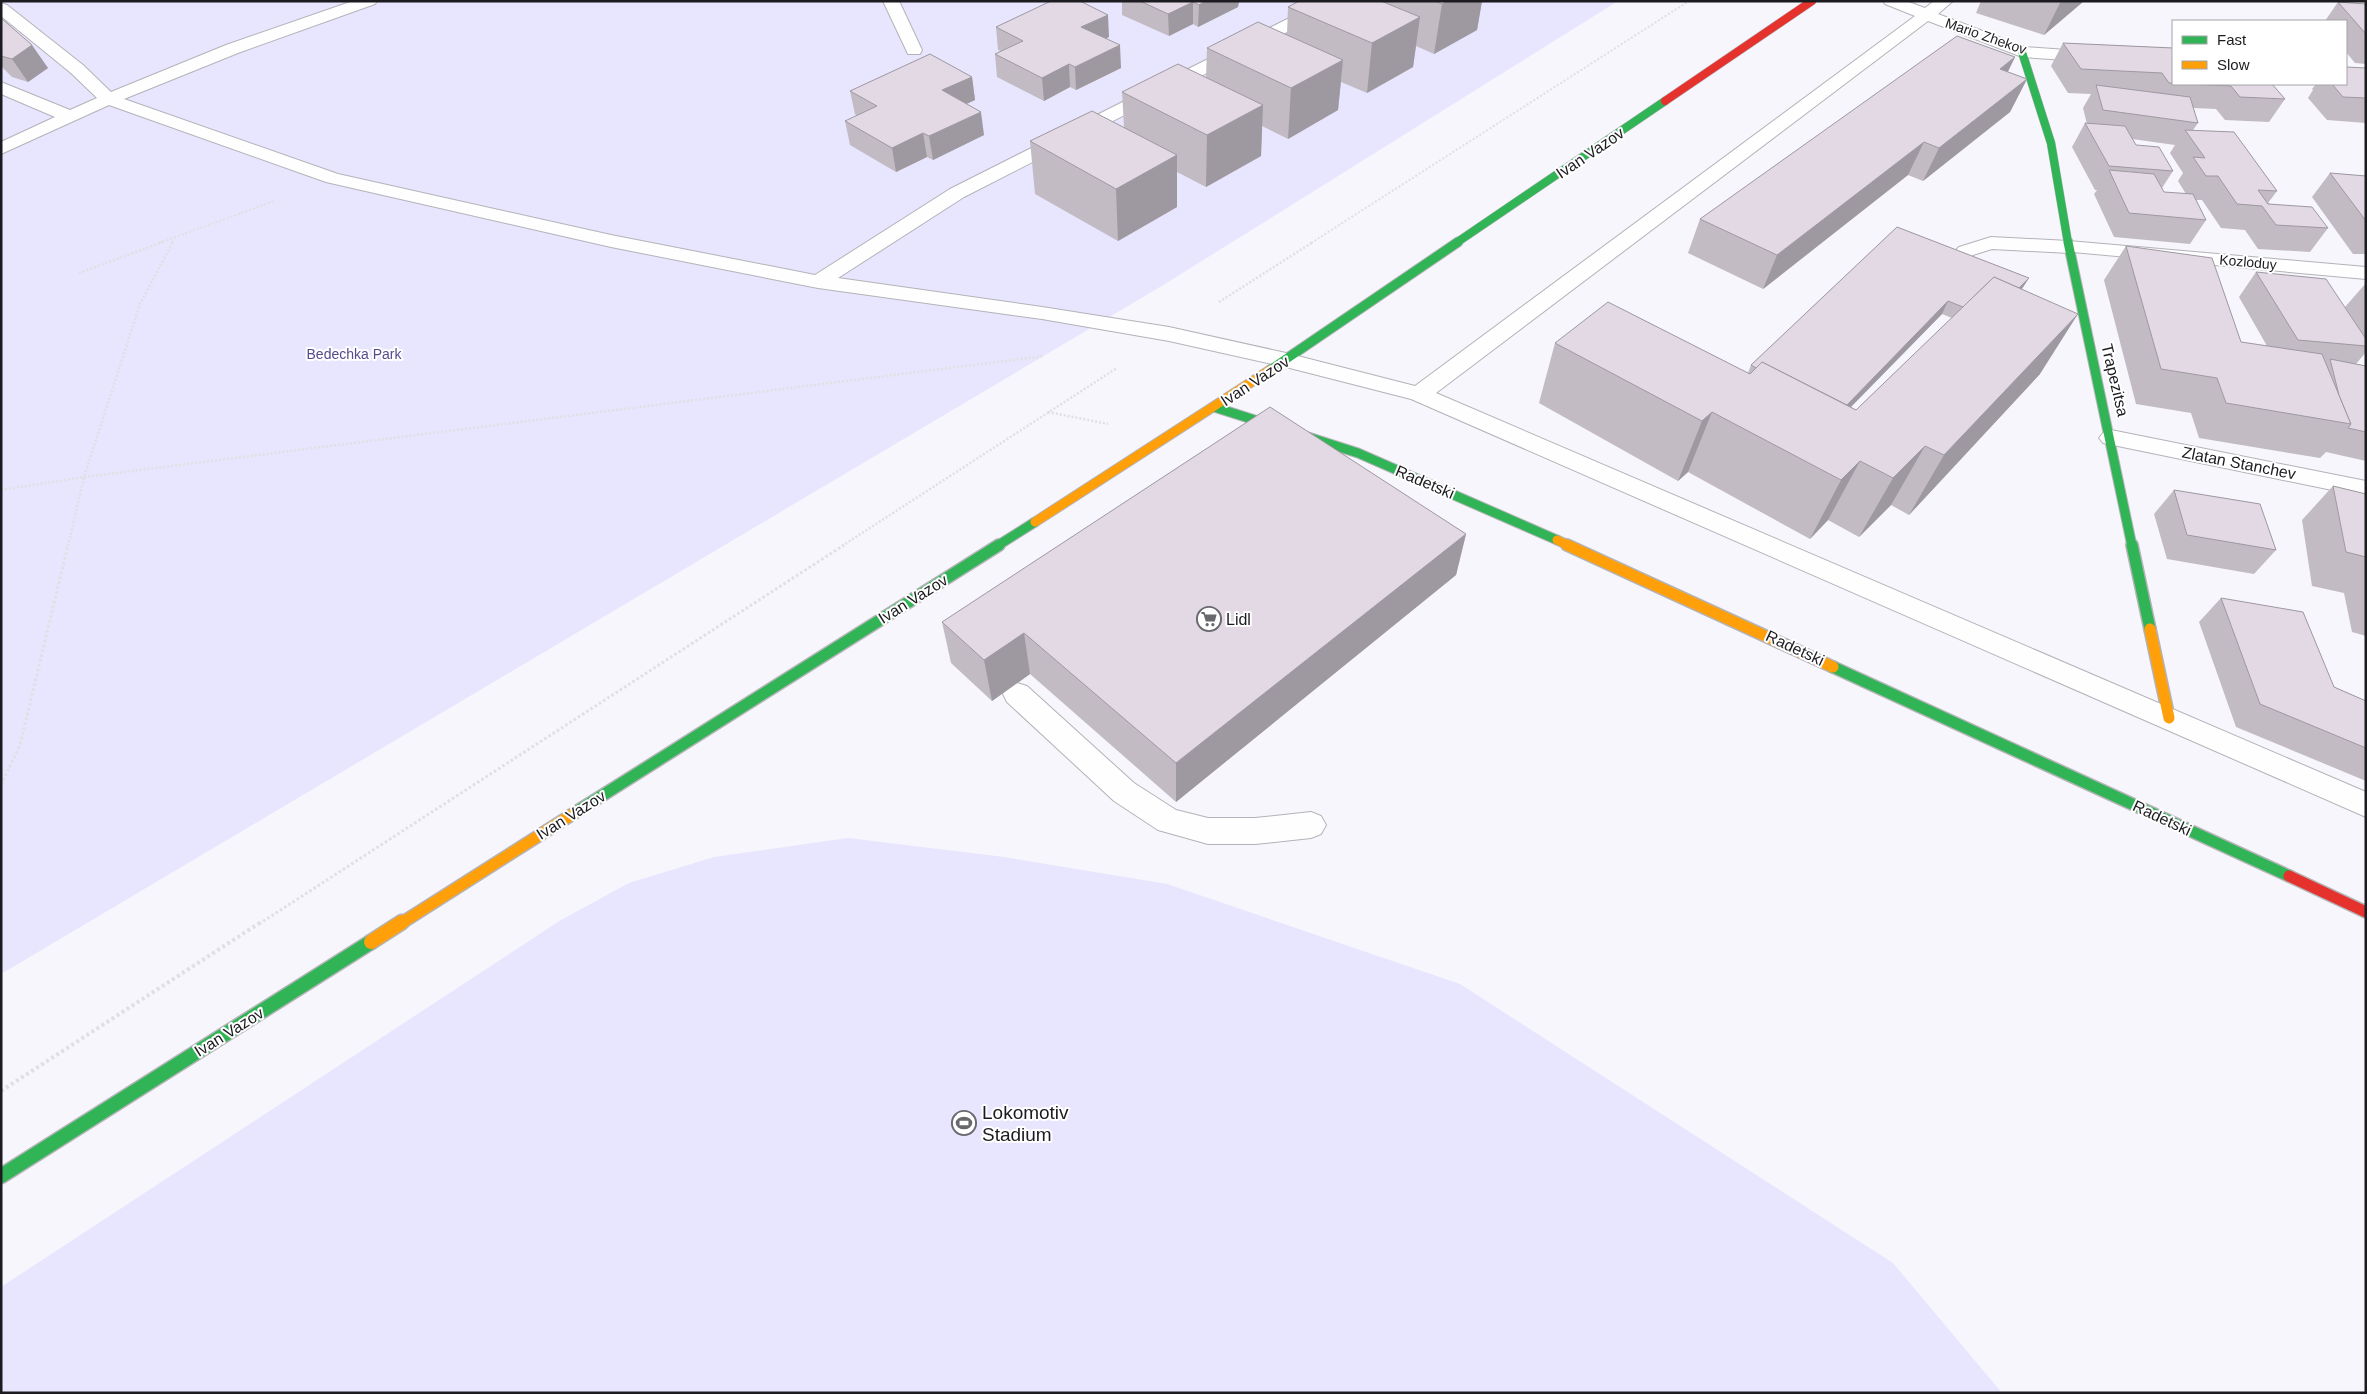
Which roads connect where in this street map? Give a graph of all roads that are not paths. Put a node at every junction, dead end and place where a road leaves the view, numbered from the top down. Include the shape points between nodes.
1 (369, 1) edge
2 (891, 1) edge
3 (1336, 1) edge
4 (1812, 1) edge
5 (1891, 1) edge
6 (1945, 1) edge
7 (1, 8) edge
8 (1927, 16) junction
9 (914, 50) dead end
10 (2022, 52) junction
11 (2107, 58) edge
12 (1, 87) edge
13 (108, 99) junction
14 (70, 117) junction
15 (1, 149) edge
16 (2070, 247) junction
17 (1953, 263) edge
18 (2366, 273) edge
19 (818, 282) junction
20 (1286, 360) junction
21 (1419, 394) junction
22 (1214, 407) junction
23 (2111, 438) junction
24 (2366, 489) edge
25 (1017, 694) dead end
26 (2168, 718) junction
27 (2366, 805) edge
28 (1310, 825) dead end
29 (2366, 912) edge
30 (1, 1176) edge

1 - 13 street via 232,49
2 - 9 street
3 - 19 street via 957,193
4 - 20 main road, Ivan Vazov
5 - 8 street, Mario Zhekov
6 - 8 street
7 - 13 street via 77,69
8 - 10 street, Mario Zhekov
8 - 21 street
10 - 11 street, Mario Zhekov
10 - 16 main road, Trapezitsa via 2051,143
12 - 14 street
13 - 14 street
13 - 19 street via 333,178 611,241
14 - 15 street
16 - 17 street, Kozloduy via 1991,243 1966,251
16 - 18 street, Kozloduy
16 - 23 main road, Trapezitsa
19 - 20 street via 1169,334
20 - 21 street
20 - 22 main road, Ivan Vazov
21 - 26 street
22 - 29 main road, Radetski via 1358,453 1571,546
22 - 30 main road, Ivan Vazov
23 - 24 street, Zlatan Stanchev
23 - 26 main road, Trapezitsa
25 - 28 street via 1124,792 1168,821 1208,831 1255,831
26 - 27 street

